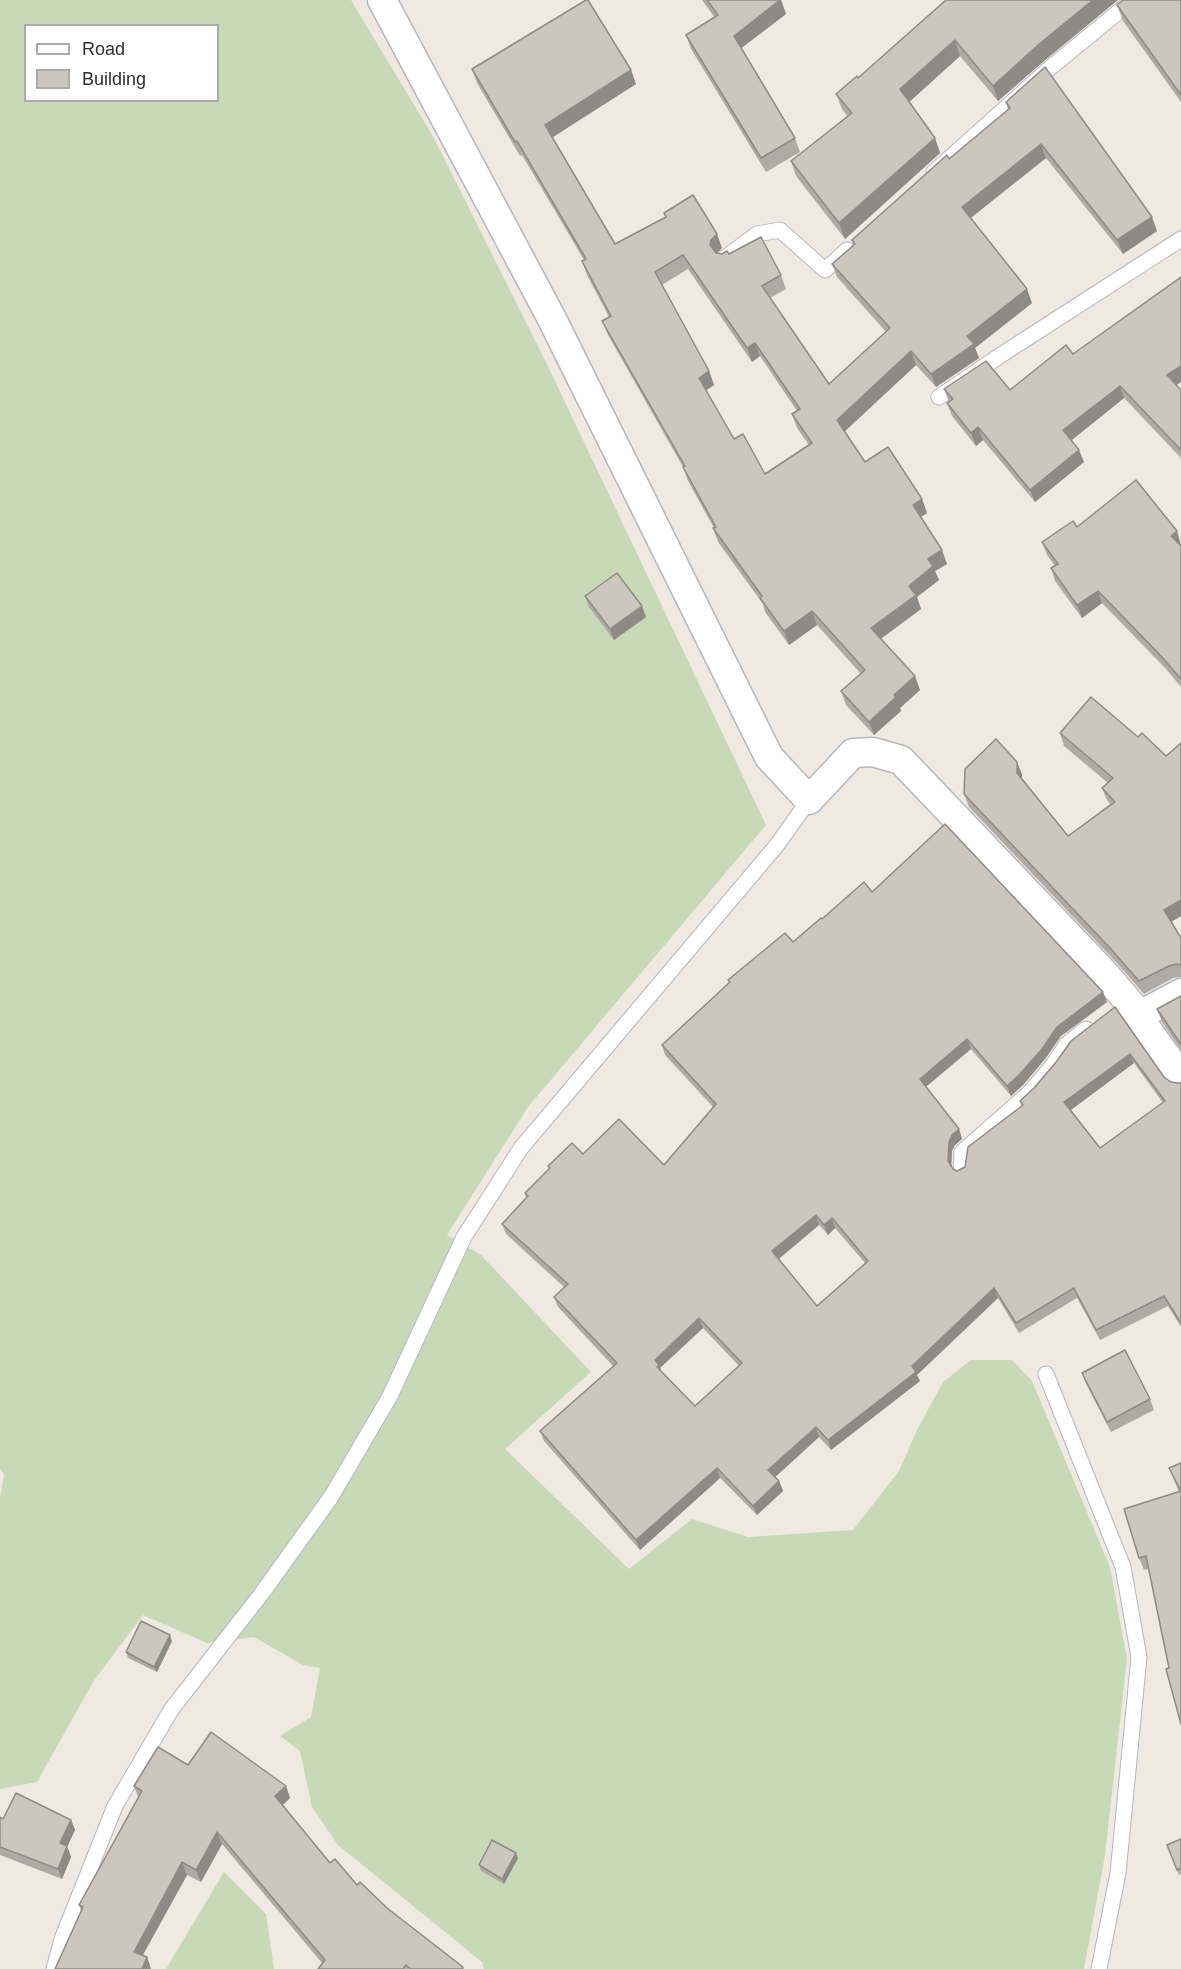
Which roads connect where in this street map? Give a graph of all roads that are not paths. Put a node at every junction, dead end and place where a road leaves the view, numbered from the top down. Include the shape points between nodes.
1 (382, 0) edge
2 (1133, 0) edge
3 (920, 184) edge
4 (860, 239) edge
5 (1181, 239) edge
6 (725, 258) edge
7 (939, 398) dead end
8 (809, 800) junction
9 (1181, 993) edge
10 (1122, 1002) junction
11 (1101, 1018) edge
12 (1181, 1077) edge
13 (961, 1172) edge
14 (1046, 1374) dead end
15 (54, 1969) edge
16 (1099, 1969) edge

1 - 8 street via 552,319 769,757
2 - 3 lane
4 - 6 lane via 825,270 780,230 757,234
5 - 7 lane
8 - 10 street via 853,753 873,752 902,760 1103,972
8 - 15 lane via 777,845 521,1148 464,1237 390,1396 332,1497 171,1710 115,1806 62,1939
9 - 10 street via 1140,1016
10 - 12 street
11 - 13 lane via 1067,1044 1030,1092 962,1152
14 - 16 lane via 1123,1567 1139,1657 1118,1873

